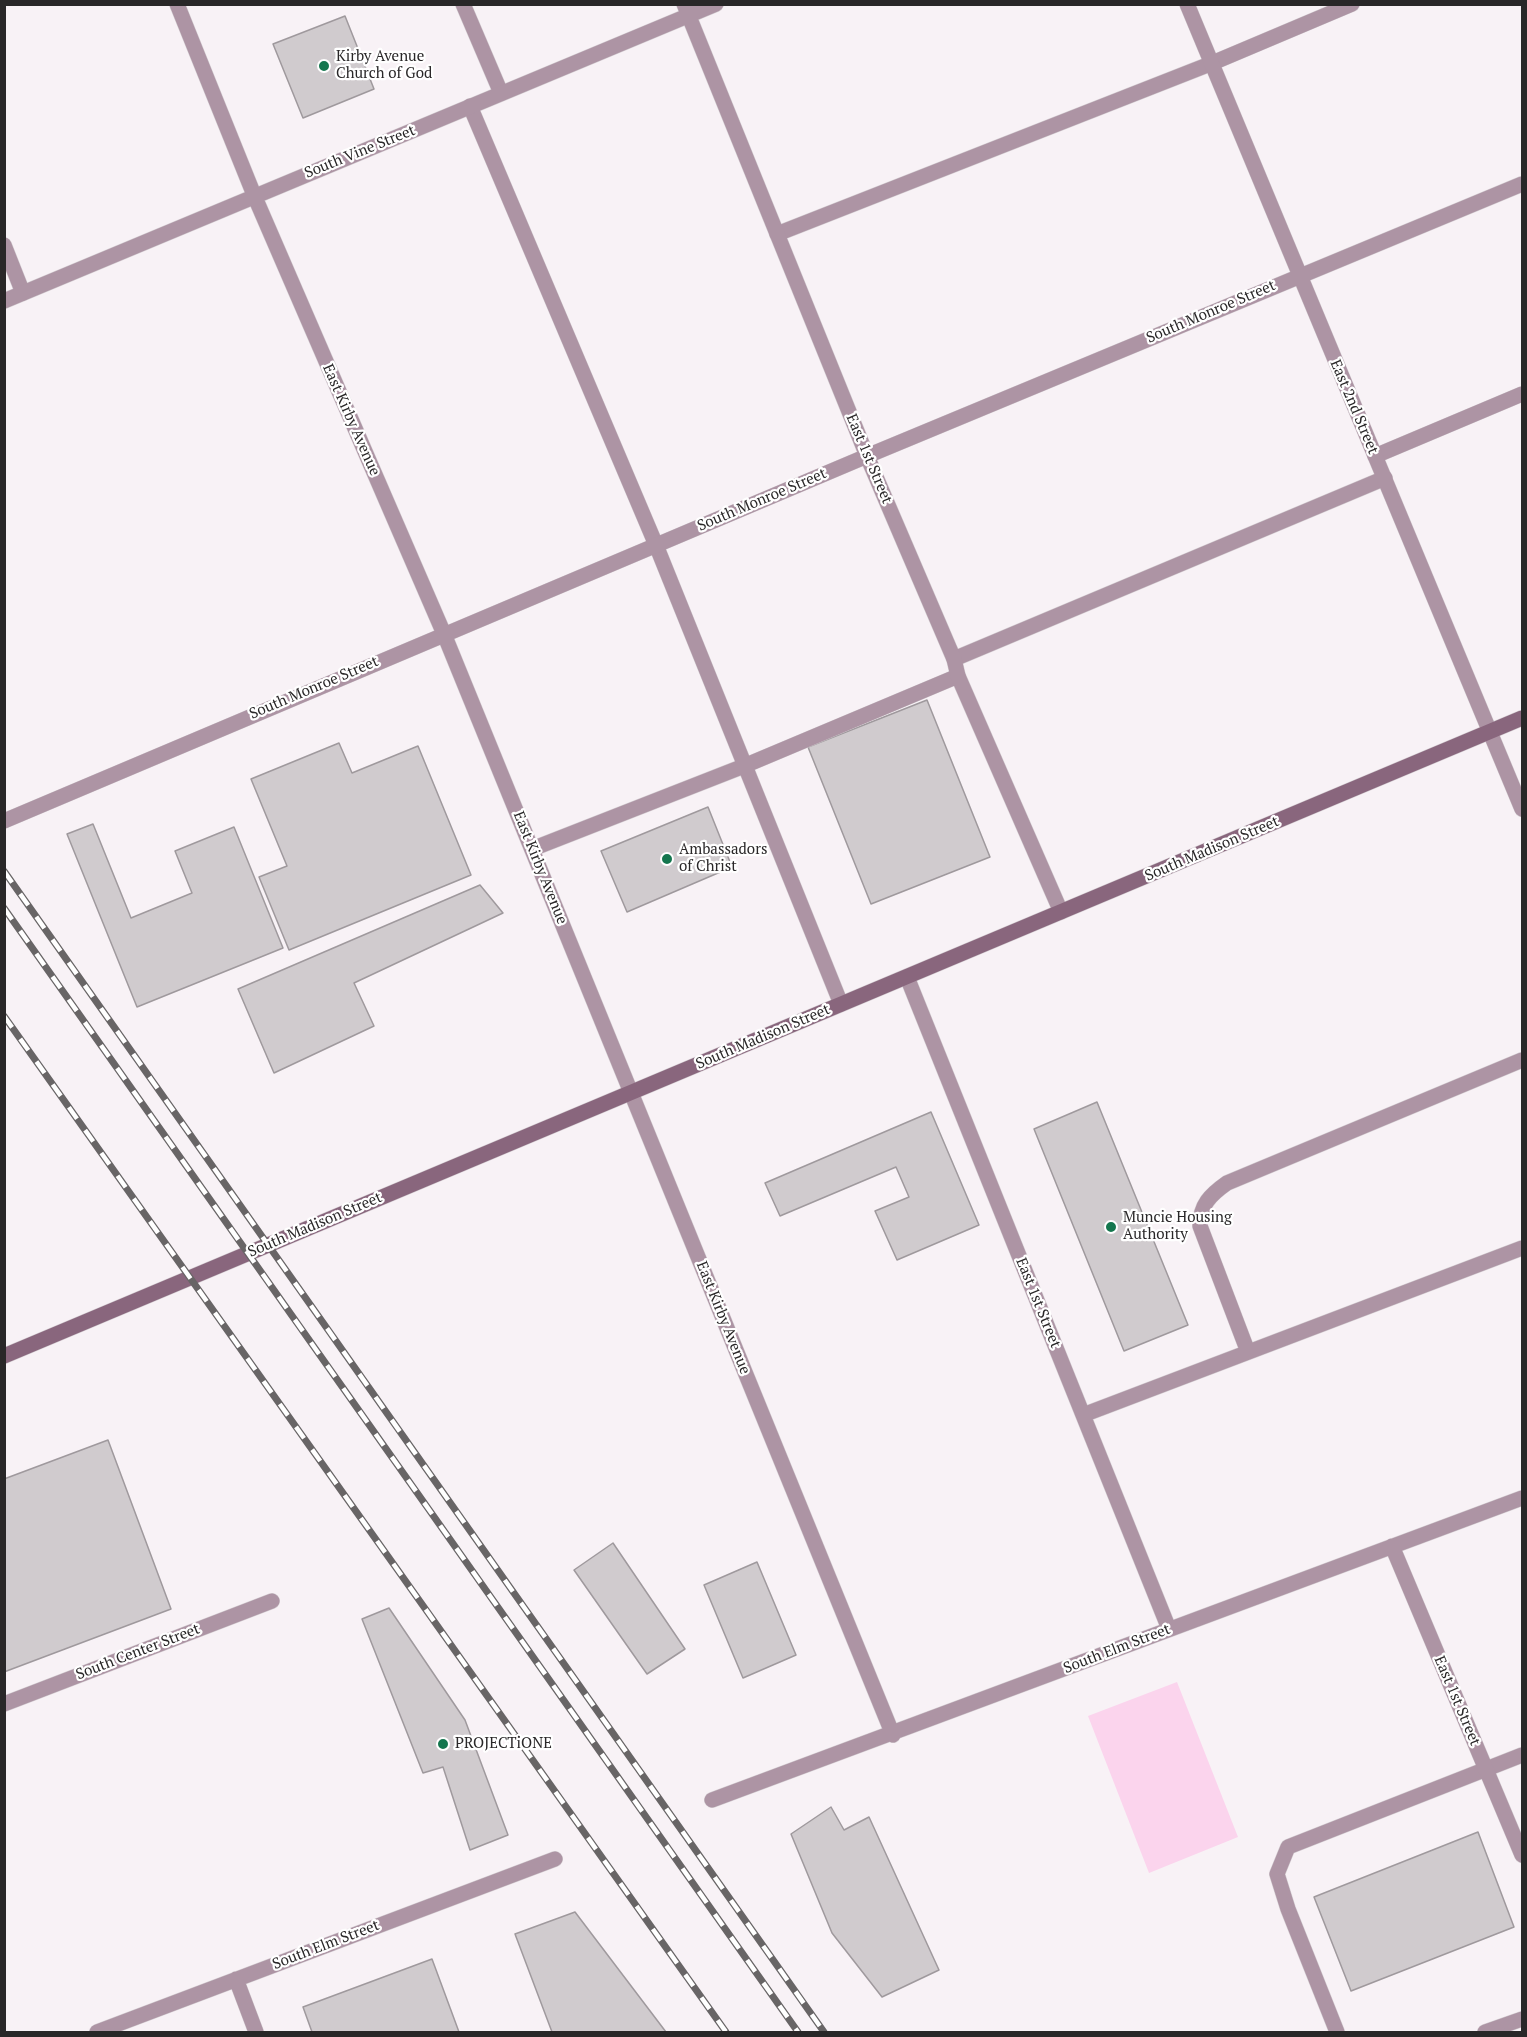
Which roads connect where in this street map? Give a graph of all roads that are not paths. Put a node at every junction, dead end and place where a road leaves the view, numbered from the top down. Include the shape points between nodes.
1 (177, 4) edge
2 (463, 4) edge
3 (716, 4) edge
4 (1187, 4) edge
5 (1352, 4) edge
6 (686, 10) edge
7 (1210, 64) junction
8 (501, 93) junction
9 (470, 106) junction
10 (1522, 184) edge
11 (254, 195) junction
12 (777, 234) junction
13 (4, 245) edge
14 (1299, 275) junction
15 (23, 293) junction
16 (4, 301) edge
17 (1522, 394) edge
18 (867, 456) junction
19 (1375, 456) junction
20 (1385, 478) junction
21 (656, 545) junction
22 (444, 634) junction
23 (954, 659) junction
24 (958, 676) junction
25 (1522, 718) edge
26 (1491, 731) junction
27 (744, 766) junction
28 (1522, 808) edge
29 (4, 821) edge
30 (532, 849) junction
31 (1061, 912) junction
32 (908, 977) junction
33 (841, 1004) junction
34 (1522, 1060) edge
35 (631, 1092) junction
36 (1522, 1248) edge
37 (1248, 1352) junction
38 (4, 1356) edge
39 (1083, 1415) junction
40 (1522, 1498) edge
41 (1392, 1546) junction
42 (272, 1601) dead end
43 (1169, 1629) junction
44 (4, 1704) edge
45 (893, 1735) junction
46 (1522, 1755) edge
47 (1485, 1768) junction
48 (712, 1800) dead end
49 (1522, 1855) edge
50 (555, 1859) dead end
51 (236, 1980) junction
52 (1522, 2019) edge
53 (97, 2032) edge
54 (256, 2032) edge
55 (1337, 2032) edge
56 (1485, 2032) edge

1 - 11 street, East Kirby Avenue
2 - 8 street
3 - 6 street, South Vine Street
4 - 7 street, East 2nd Street
5 - 7 street
6 - 8 street, South Vine Street
6 - 12 street, East 1st Street
7 - 12 street
7 - 14 street, East 2nd Street
8 - 9 street, South Vine Street
9 - 11 street, South Vine Street
9 - 21 street
10 - 14 street, South Monroe Street
11 - 15 street, South Vine Street
11 - 22 street, East Kirby Avenue
12 - 18 street, East 1st Street
13 - 15 street
14 - 18 street, South Monroe Street
14 - 19 street, East 2nd Street
15 - 16 street, South Vine Street
17 - 19 street
18 - 21 street, South Monroe Street
18 - 23 street, East 1st Street
19 - 20 street, East 2nd Street
20 - 23 street
20 - 26 street, East 2nd Street
21 - 22 street, South Monroe Street
21 - 27 street
22 - 29 street, South Monroe Street
22 - 30 street, East Kirby Avenue
23 - 24 street, East 1st Street
24 - 27 street
24 - 31 street, East 1st Street
25 - 26 main road, South Madison Street
26 - 28 street, East 2nd Street
26 - 31 main road, South Madison Street
27 - 30 street
27 - 33 street
30 - 35 street, East Kirby Avenue
31 - 32 main road, South Madison Street
32 - 33 main road, South Madison Street
32 - 39 street, East 1st Street
33 - 35 main road, South Madison Street
34 - 37 street via 1227,1183 1211,1195 1200,1213 1200,1226
35 - 38 main road, South Madison Street
35 - 45 street, East Kirby Avenue
36 - 37 street
37 - 39 street
39 - 43 street, East 1st Street
40 - 41 street, South Elm Street
41 - 43 street, South Elm Street
41 - 47 street, East 1st Street
42 - 44 street, South Center Street
43 - 45 street, South Elm Street
45 - 48 street, South Elm Street
46 - 47 street
47 - 49 street, East 1st Street
47 - 55 street via 1288,1847 1277,1874
50 - 51 street, South Elm Street
51 - 53 street, South Elm Street
51 - 54 street
52 - 56 street

